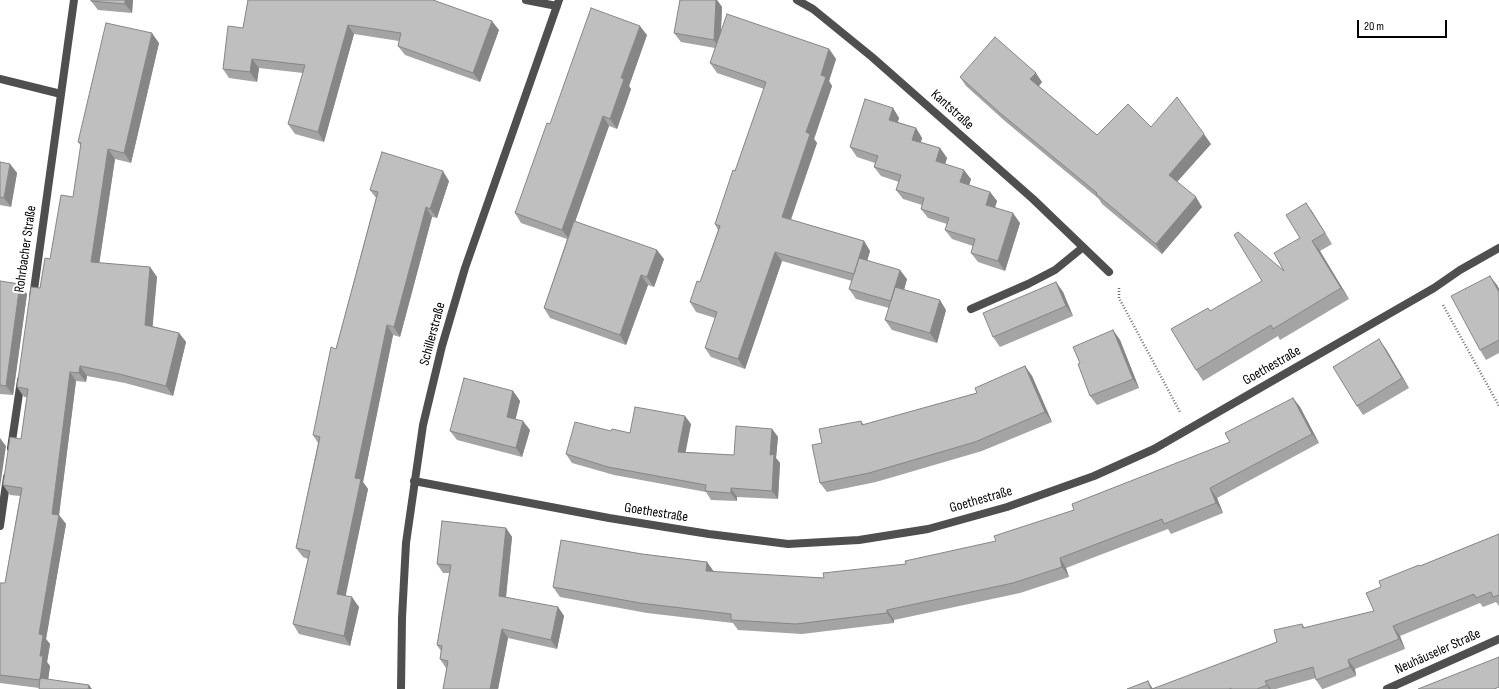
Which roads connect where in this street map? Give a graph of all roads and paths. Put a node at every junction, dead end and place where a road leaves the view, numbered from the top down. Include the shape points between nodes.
1 (74, 0) edge
2 (526, 0) edge
3 (797, 0) edge
4 (558, 3) edge
5 (0, 79) edge
6 (61, 94) junction
7 (1082, 248) junction
8 (1499, 248) edge
9 (1109, 272) joint
10 (1434, 288) junction
11 (31, 306) edge
12 (971, 309) dead end
13 (22, 369) edge
14 (1499, 406) edge
15 (1189, 429) junction
16 (10, 455) edge
17 (8, 471) edge
18 (414, 481) junction
19 (0, 526) edge
20 (1499, 639) edge
21 (401, 689) edge
22 (1387, 689) edge

1 - 6 street, Rohrbacher Straße
2 - 4 street
3 - 7 street, Kantstraße via 813,9 872,57 1032,199
4 - 18 street, Schillerstraße via 465,268 442,346 423,425
5 - 6 street
6 - 11 street, Rohrbacher Straße
7 - 9 street, Kantstraße
7 - 12 street via 1056,270
8 - 10 street, Goethestraße
9 - 15 path via 1119,282 1119,298
10 - 14 path
10 - 15 street, Goethestraße
13 - 16 street
15 - 18 street, Goethestraße via 1154,449 1094,476 1007,507 928,529 859,540 788,544 709,534
17 - 19 street
18 - 21 street, Schillerstraße via 406,543
20 - 22 street, Neuhäuseler Straße

